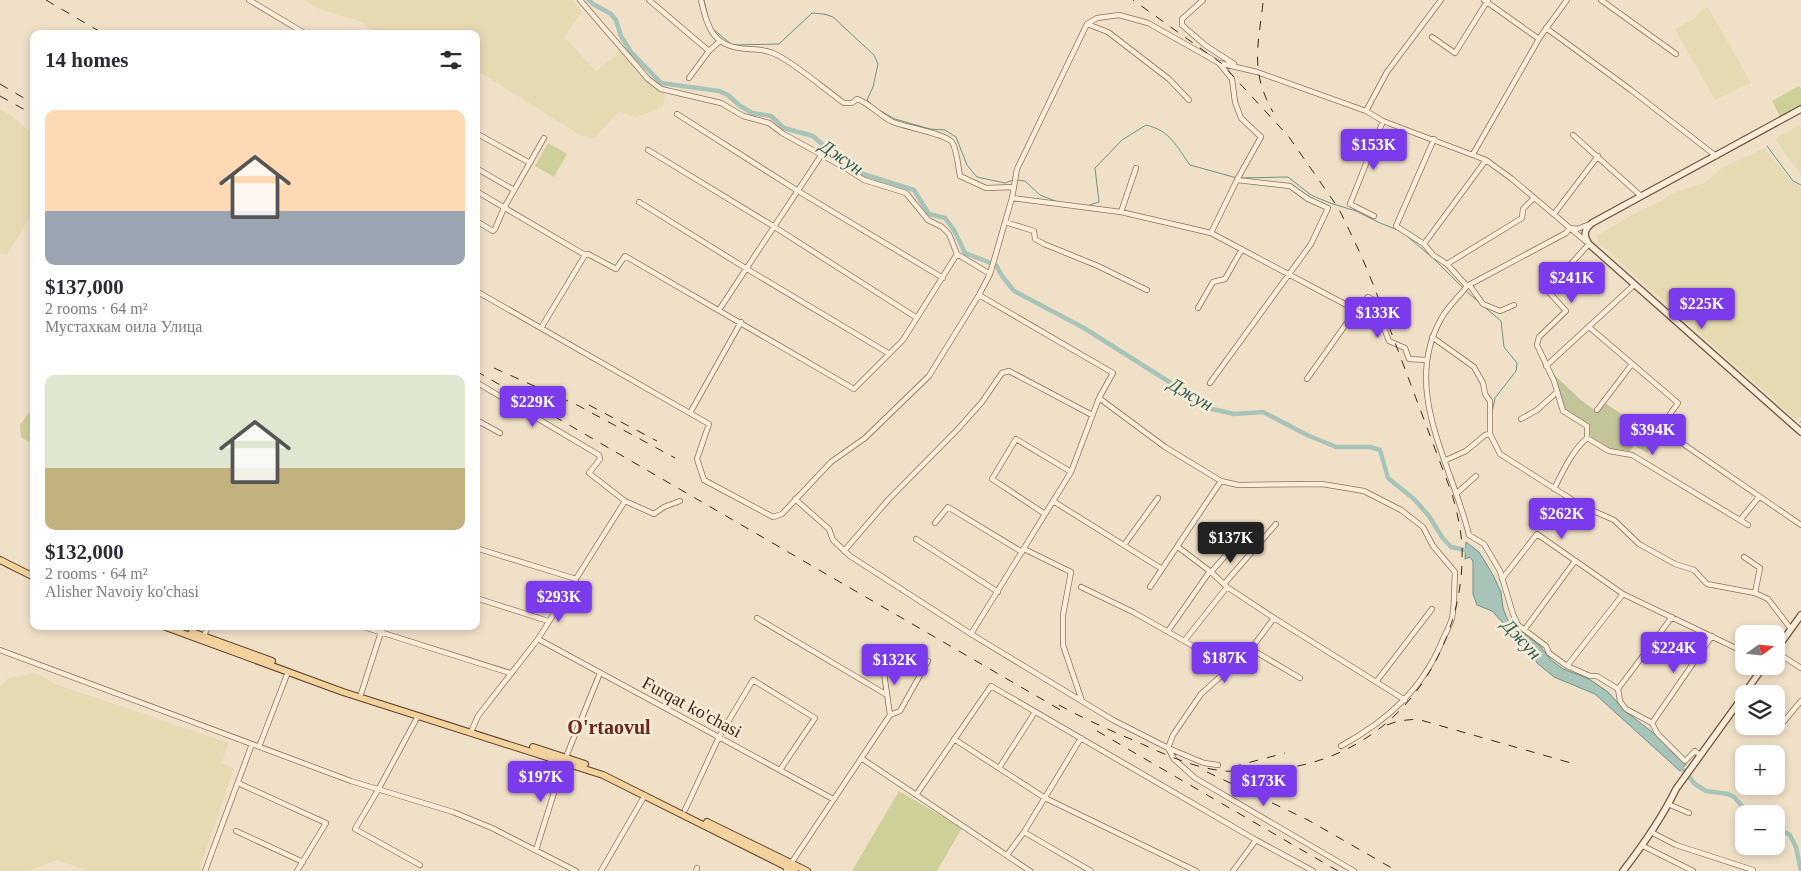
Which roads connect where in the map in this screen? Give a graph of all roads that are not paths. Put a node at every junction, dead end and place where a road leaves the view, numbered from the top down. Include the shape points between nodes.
1 (248, 0) edge
2 (580, 0) edge
3 (649, 0) edge
4 (701, 0) edge
5 (1203, 0) edge
6 (1441, 0) edge
7 (1567, 0) edge
8 (1601, 0) edge
9 (1486, 1) edge
10 (1086, 24) junction
11 (1546, 28) junction
12 (299, 30) edge
13 (1432, 37) dead end
14 (1539, 39) junction
15 (720, 41) junction
16 (709, 51) junction
17 (1676, 54) dead end
18 (1219, 63) junction
19 (1237, 66) junction
20 (689, 78) dead end
21 (1189, 100) dead end
22 (1801, 108) edge
23 (1366, 111) junction
24 (677, 114) dead end
25 (1383, 121) junction
26 (480, 135) edge
27 (1573, 135) dead end
28 (544, 138) dead end
29 (1434, 139) junction
30 (648, 150) dead end
31 (822, 154) junction
32 (1473, 154) junction
33 (1598, 156) junction
34 (1716, 156) junction
35 (1486, 160) junction
36 (530, 163) junction
37 (1136, 168) dead end
38 (480, 170) edge
39 (1237, 180) junction
40 (1014, 187) junction
41 (514, 190) junction
42 (798, 191) junction
43 (480, 193) edge
44 (1641, 196) junction
45 (1012, 198) junction
46 (1534, 198) junction
47 (639, 202) dead end
48 (504, 208) junction
49 (1121, 212) junction
50 (1554, 214) junction
51 (1374, 216) dead end
52 (1006, 222) junction
53 (1592, 223) junction
54 (480, 224) edge
55 (773, 226) junction
56 (1570, 228) junction
57 (1211, 233) junction
58 (1424, 244) junction
59 (1589, 244) junction
60 (1242, 249) junction
61 (957, 254) junction
62 (585, 255) junction
63 (1447, 264) junction
64 (747, 269) junction
65 (990, 274) junction
66 (1289, 275) junction
67 (943, 278) junction
68 (1634, 285) junction
69 (1469, 286) junction
70 (1147, 290) dead end
71 (480, 293) edge
72 (979, 295) junction
73 (1514, 305) dead end
74 (1198, 308) dead end
75 (719, 310) junction
76 (1356, 310) junction
77 (917, 318) junction
78 (741, 322) junction
79 (1589, 327) junction
80 (541, 328) junction
81 (1432, 336) junction
82 (888, 353) junction
83 (1426, 360) junction
84 (1632, 364) junction
85 (1546, 366) junction
86 (1307, 380) dead end
87 (1210, 383) dead end
88 (480, 384) edge
89 (1557, 392) junction
90 (1099, 398) junction
91 (1597, 410) dead end
92 (690, 413) junction
93 (1092, 415) junction
94 (1522, 419) dead end
95 (480, 422) edge
96 (1801, 432) edge
97 (500, 433) dead end
98 (1490, 434) junction
99 (1587, 438) junction
100 (1446, 460) junction
101 (1071, 472) junction
102 (1476, 476) dead end
103 (1221, 480) junction
104 (1554, 489) junction
105 (1457, 492) junction
106 (1759, 497) junction
107 (1158, 498) dead end
108 (795, 499) junction
109 (1053, 500) junction
110 (625, 501) junction
111 (680, 501) dead end
112 (1045, 514) junction
113 (1741, 519) junction
114 (935, 522) dead end
115 (1276, 524) dead end
116 (1748, 525) dead end
117 (1801, 525) edge
118 (916, 539) dead end
119 (1236, 544) dead end
120 (1124, 545) junction
121 (1178, 547) junction
122 (480, 549) edge
123 (1023, 550) junction
124 (844, 551) junction
125 (0, 556) edge
126 (1744, 556) dead end
127 (0, 560) edge
128 (1575, 561) junction
129 (1162, 569) junction
130 (30, 571) edge
131 (1211, 571) junction
132 (30, 576) edge
133 (576, 579) junction
134 (1502, 579) junction
135 (1226, 585) junction
136 (1081, 587) dead end
137 (1150, 588) dead end
138 (998, 592) junction
139 (1755, 592) junction
140 (1623, 594) junction
141 (480, 599) edge
142 (1432, 609) dead end
143 (1801, 615) edge
144 (1672, 617) junction
145 (757, 618) dead end
146 (1274, 618) junction
147 (548, 621) junction
148 (1525, 629) junction
149 (1791, 629) junction
150 (175, 630) edge
151 (187, 630) edge
152 (206, 630) edge
153 (372, 630) edge
154 (382, 630) edge
155 (1168, 631) junction
156 (381, 633) junction
157 (971, 634) junction
158 (204, 636) junction
159 (1712, 636) junction
160 (1785, 638) edge
161 (538, 639) junction
162 (1185, 640) junction
163 (1735, 648) edge
164 (0, 650) edge
165 (1251, 650) junction
166 (1785, 657) edge
167 (882, 659) dead end
168 (928, 661) dead end
169 (1567, 666) junction
170 (1801, 668) edge
171 (1225, 671) junction
172 (288, 672) junction
173 (600, 673) junction
174 (510, 674) junction
175 (1300, 678) dead end
176 (1376, 682) junction
177 (1618, 689) junction
178 (361, 694) junction
179 (887, 695) junction
180 (1405, 700) junction
181 (1082, 701) junction
182 (1801, 701) edge
183 (1735, 706) edge
184 (1035, 712) junction
185 (890, 715) junction
186 (418, 716) junction
187 (1785, 720) edge
188 (1652, 723) junction
189 (471, 730) junction
190 (719, 737) junction
191 (1081, 738) junction
192 (954, 739) junction
193 (252, 744) junction
194 (259, 746) junction
195 (1341, 746) dead end
196 (1168, 748) junction
197 (1700, 755) junction
198 (861, 758) junction
199 (565, 759) junction
200 (1218, 765) dead end
201 (999, 768) junction
202 (780, 770) junction
203 (238, 783) junction
204 (378, 790) junction
205 (645, 795) junction
206 (916, 795) junction
207 (1045, 798) junction
208 (833, 799) junction
209 (1668, 804) junction
210 (685, 810) junction
211 (1689, 813) dead end
212 (236, 831) dead end
213 (1024, 832) junction
214 (1651, 832) junction
215 (1256, 840) junction
216 (1643, 846) junction
217 (536, 850) junction
218 (1007, 855) junction
219 (303, 862) junction
220 (1681, 864) junction
221 (420, 865) dead end
222 (788, 867) edge
223 (206, 870) edge
224 (1753, 870) dead end
225 (297, 871) edge
226 (576, 871) edge
227 (600, 871) edge
228 (795, 871) edge
229 (807, 871) edge
230 (1030, 871) edge
231 (1091, 871) edge
232 (1196, 871) edge
233 (1233, 871) edge
234 (1313, 871) edge
235 (1354, 871) edge
236 (1623, 871) edge
237 (1678, 871) edge
238 (1693, 871) edge

1 - 12 street
2 - 31 street via 660,89 721,103 743,116 769,123
3 - 16 street
4 - 15 street via 705,18
5 - 19 street via 1182,19 1182,25
6 - 23 street via 1387,72
7 - 11 street
8 - 17 street
9 - 13 street via 1455,53
9 - 14 street
10 - 18 street via 1098,18 1119,15 1148,23
10 - 21 street via 1108,32 1170,79
10 - 40 street via 1017,169
11 - 14 street
11 - 34 street
14 - 32 street
15 - 16 street
15 - 40 street via 729,47 765,50 778,55 844,104 862,100 891,122 942,135 952,142 960,176 986,188
16 - 20 street
18 - 19 street
18 - 39 street via 1232,79 1241,118 1261,136
19 - 23 street
22 - 34 main road
23 - 25 street
24 - 42 street
25 - 29 street
25 - 51 street via 1350,204
26 - 36 street
27 - 33 street
28 - 36 street
29 - 32 street
29 - 58 street via 1396,226
30 - 55 street
31 - 42 street
31 - 61 street via 864,180 906,193 928,220 949,234
32 - 35 street
33 - 44 street
33 - 50 street
34 - 44 main road
35 - 46 street
35 - 58 street
36 - 41 street
37 - 49 street
38 - 41 street
39 - 57 street
39 - 66 street via 1290,186 1328,208 1311,244
40 - 45 street
41 - 48 street
42 - 55 street
42 - 67 street
43 - 48 street
44 - 53 main road
45 - 49 street
45 - 52 street
46 - 50 street
46 - 63 street via 1523,209 1522,218
47 - 64 street
48 - 54 street via 494,231
48 - 62 street
49 - 57 street
50 - 56 street
52 - 65 street
52 - 70 street via 1034,231 1035,239 1044,244
53 - 56 street via 1577,229
53 - 59 main road via 1585,232
55 - 64 street
55 - 77 street
56 - 59 street
56 - 69 street
57 - 60 street
58 - 63 street
59 - 68 main road
59 - 85 street via 1547,290 1566,311 1539,337 1537,345
60 - 66 street
60 - 74 street via 1225,279 1213,282
61 - 65 street
61 - 67 street
62 - 75 street via 616,269 625,256
62 - 80 street
63 - 69 street
64 - 75 street
64 - 82 street
65 - 72 street
66 - 76 street
66 - 87 street
67 - 77 street
68 - 79 street
68 - 96 main road
69 - 73 street via 1483,304 1500,311
69 - 81 street via 1442,317
71 - 80 street
72 - 90 street via 1114,373
72 - 108 street via 929,376 865,438 831,462
75 - 78 street
76 - 83 street via 1368,297 1373,300 1389,341 1405,348 1409,360
76 - 86 street
77 - 82 street via 903,340
78 - 82 street via 854,389
78 - 92 street
79 - 84 street
79 - 85 street
80 - 92 street
81 - 83 street
81 - 98 street via 1474,368 1483,382 1490,401
83 - 100 street via 1425,380 1434,432
84 - 91 street
84 - 106 street via 1678,403 1660,428
85 - 89 street
88 - 110 street via 599,455 600,459 589,473
89 - 94 street
89 - 99 street via 1563,411 1587,426
90 - 93 street
90 - 103 street via 1165,447
92 - 108 street via 709,424 697,459 704,480 773,517 782,514
93 - 101 street
93 - 124 street via 1009,371 1002,373 982,402
95 - 97 street
98 - 100 street
98 - 104 street via 1500,454
99 - 104 street via 1571,457
99 - 113 street via 1609,451 1632,455
100 - 105 street
101 - 109 street
101 - 112 street via 1016,439 992,478
102 - 105 street
103 - 121 street
103 - 180 street via 1238,486 1322,484 1364,491 1401,510 1423,527 1433,546 1455,572 1452,618 1438,651
104 - 139 street via 1614,520 1639,544 1675,564 1694,570 1706,584
105 - 134 street via 1469,535 1484,544
106 - 113 street
106 - 117 street
107 - 120 street
108 - 124 street via 829,530 833,540
109 - 112 street
109 - 120 street
110 - 111 street via 654,514
110 - 133 street
112 - 123 street
113 - 116 street
114 - 123 street via 948,507
115 - 135 street
118 - 138 street
119 - 131 street
120 - 129 street
121 - 129 street
121 - 131 street
122 - 133 street
123 - 138 street
123 - 181 street via 1071,572 1062,615 1063,645
124 - 157 street
125 - 130 main road
126 - 139 street via 1760,568
127 - 132 main road
128 - 134 street via 1537,534
128 - 140 street
128 - 148 street
129 - 137 street
131 - 135 street
131 - 155 street
133 - 147 street
134 - 148 street via 1518,625
135 - 146 street
135 - 162 street
136 - 155 street
138 - 157 street
139 - 149 street via 1768,599
140 - 144 street
140 - 169 street
141 - 147 street
142 - 176 street
143 - 149 main road
144 - 159 street
144 - 177 street
145 - 179 street
146 - 165 street
146 - 176 street
147 - 161 street
148 - 169 street
149 - 160 main road
150 - 172 main road
151 - 158 main road
152 - 158 street
153 - 156 street
154 - 156 street
155 - 162 street
156 - 174 street
156 - 178 street
157 - 181 street
158 - 178 main road
159 - 163 street
159 - 188 street
161 - 173 street, Furqat ko'chasi
161 - 174 street
162 - 171 street via 1216,659
164 - 193 street
165 - 171 street
165 - 175 street
166 - 170 street
167 - 179 street
168 - 185 street via 900,711
169 - 177 street via 1597,676
171 - 196 street via 1201,694 1173,735
172 - 186 main road
172 - 194 street
173 - 190 street, Furqat ko'chasi
173 - 199 street
174 - 189 street
176 - 180 street
177 - 188 street via 1620,701 1626,709
178 - 189 main road
179 - 185 street
180 - 195 street via 1364,734
181 - 196 street
182 - 187 street
183 - 197 main road
184 - 191 street
184 - 192 street via 991,686
184 - 201 street
185 - 198 street
186 - 189 main road
186 - 204 street
188 - 197 street via 1657,733 1685,761 1695,751
189 - 199 main road
190 - 202 street, Furqat ko'chasi
190 - 202 street via 753,680 814,718
190 - 210 street
191 - 207 street
191 - 215 street
192 - 201 street
192 - 206 street
193 - 194 street
193 - 203 street
194 - 204 street
196 - 200 street via 1204,763
196 - 235 street via 1174,759 1195,778
197 - 209 main road
198 - 206 street
198 - 208 street
199 - 205 main road
199 - 210 main road via 616,776
199 - 217 street
201 - 207 street
202 - 208 street, Furqat ko'chasi
203 - 219 street via 326,823
203 - 223 street
204 - 217 street via 453,812
204 - 221 street via 355,829
205 - 222 main road
205 - 227 street
206 - 218 street
207 - 213 street
207 - 232 street
208 - 222 street
209 - 211 street
209 - 214 main road
210 - 222 main road
212 - 219 street
213 - 218 street
213 - 231 street
214 - 216 main road
214 - 224 street via 1676,845
215 - 233 street
215 - 234 street
216 - 220 street
216 - 236 main road
217 - 226 street
218 - 230 street
219 - 225 street
220 - 237 street
220 - 238 street
222 - 228 main road
222 - 229 main road

